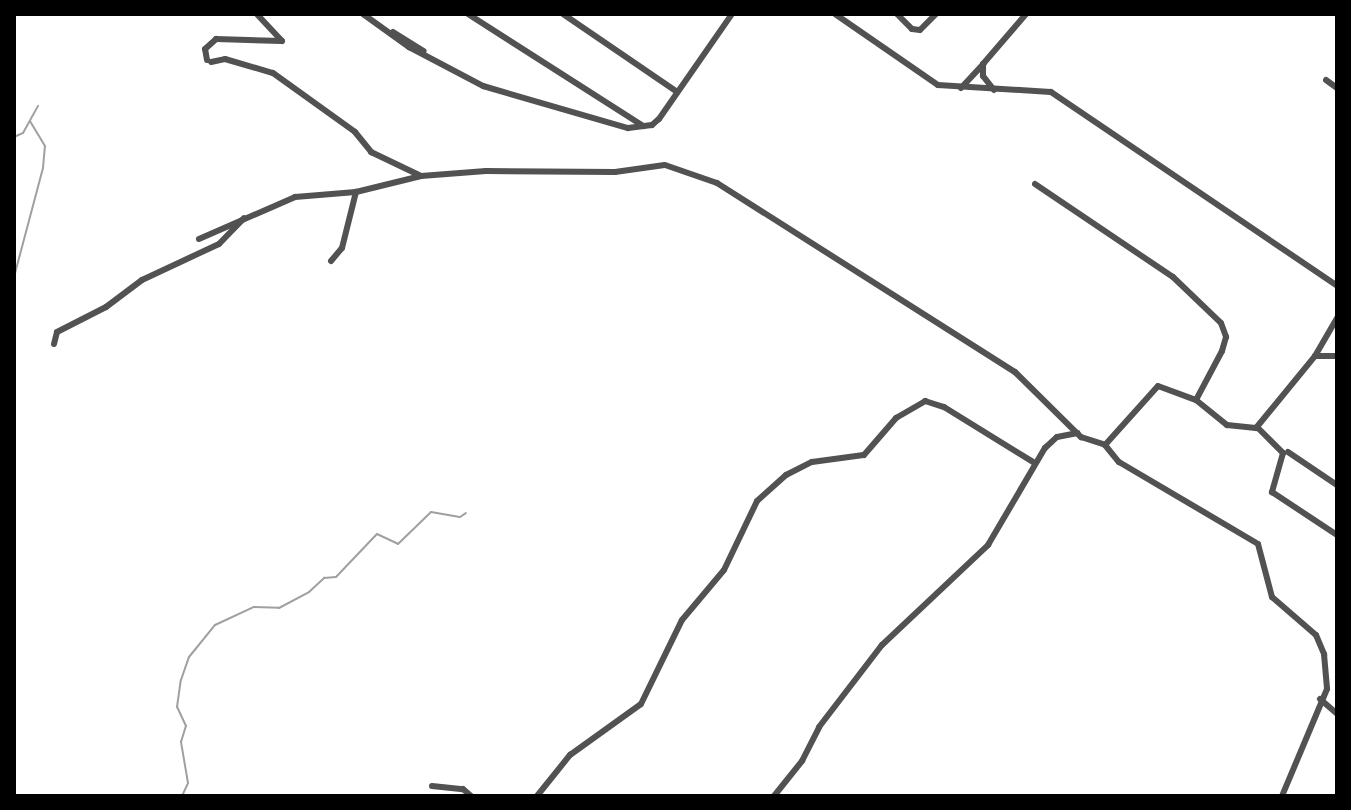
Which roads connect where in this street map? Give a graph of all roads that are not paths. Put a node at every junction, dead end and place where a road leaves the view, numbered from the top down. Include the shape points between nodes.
1 (257, 14) edge
2 (365, 14) edge
3 (468, 14) edge
4 (563, 14) edge
5 (732, 14) edge
6 (835, 14) edge
7 (897, 14) edge
8 (935, 14) edge
9 (1026, 14) edge
10 (983, 64) junction
11 (1326, 80) dead end
12 (961, 88) junction
13 (1337, 88) edge
14 (994, 90) junction
15 (676, 91) junction
16 (643, 126) junction
17 (421, 176) junction
18 (1035, 184) dead end
19 (356, 192) junction
20 (244, 218) junction
21 (199, 239) dead end
22 (331, 261) dead end
23 (1337, 286) edge
24 (1337, 318) edge
25 (54, 344) dead end
26 (1315, 356) junction
27 (1337, 356) edge
28 (1196, 400) junction
29 (1257, 427) junction
30 (1078, 433) junction
31 (1105, 445) junction
32 (1288, 452) dead end
33 (1033, 462) junction
34 (1337, 485) edge
35 (1337, 535) edge
36 (1320, 699) junction
37 (1337, 714) edge
38 (432, 786) dead end
39 (471, 796) edge
40 (537, 796) edge
41 (774, 796) edge
42 (1282, 796) edge

1 - 17 street via 282,41 216,39 205,49 209,61 225,59 273,73 355,132 371,152
2 - 16 street via 475,82 618,127
3 - 16 street
4 - 15 street
5 - 15 street
6 - 12 street via 916,74
7 - 8 street via 920,30
9 - 10 street
10 - 12 street
10 - 14 street via 983,76
11 - 13 street
12 - 14 street
14 - 23 street via 1051,92
15 - 16 street via 655,124
17 - 19 street
17 - 30 street via 687,169 911,302 948,333 1015,372
18 - 28 street via 1173,277 1221,323 1226,337 1219,361 1197,390
19 - 20 street via 295,197
19 - 22 street via 342,248
20 - 21 street
20 - 25 street via 219,244 142,280 106,307 57,332
24 - 26 street
26 - 27 street
26 - 29 street
28 - 29 street via 1227,425
28 - 31 street via 1170,387 1155,387
29 - 35 street via 1283,453 1272,492
30 - 31 street
30 - 33 street via 1057,437
31 - 36 street via 1119,462 1258,544 1266,556 1272,597 1321,642 1327,689
32 - 34 street
33 - 40 street via 944,407 925,401 896,418 864,455 812,462 786,475 757,501 724,570 682,620 641,704 570,755
33 - 41 street via 988,545 892,634 819,727 802,761
36 - 37 street
36 - 42 street
38 - 39 street via 463,789

